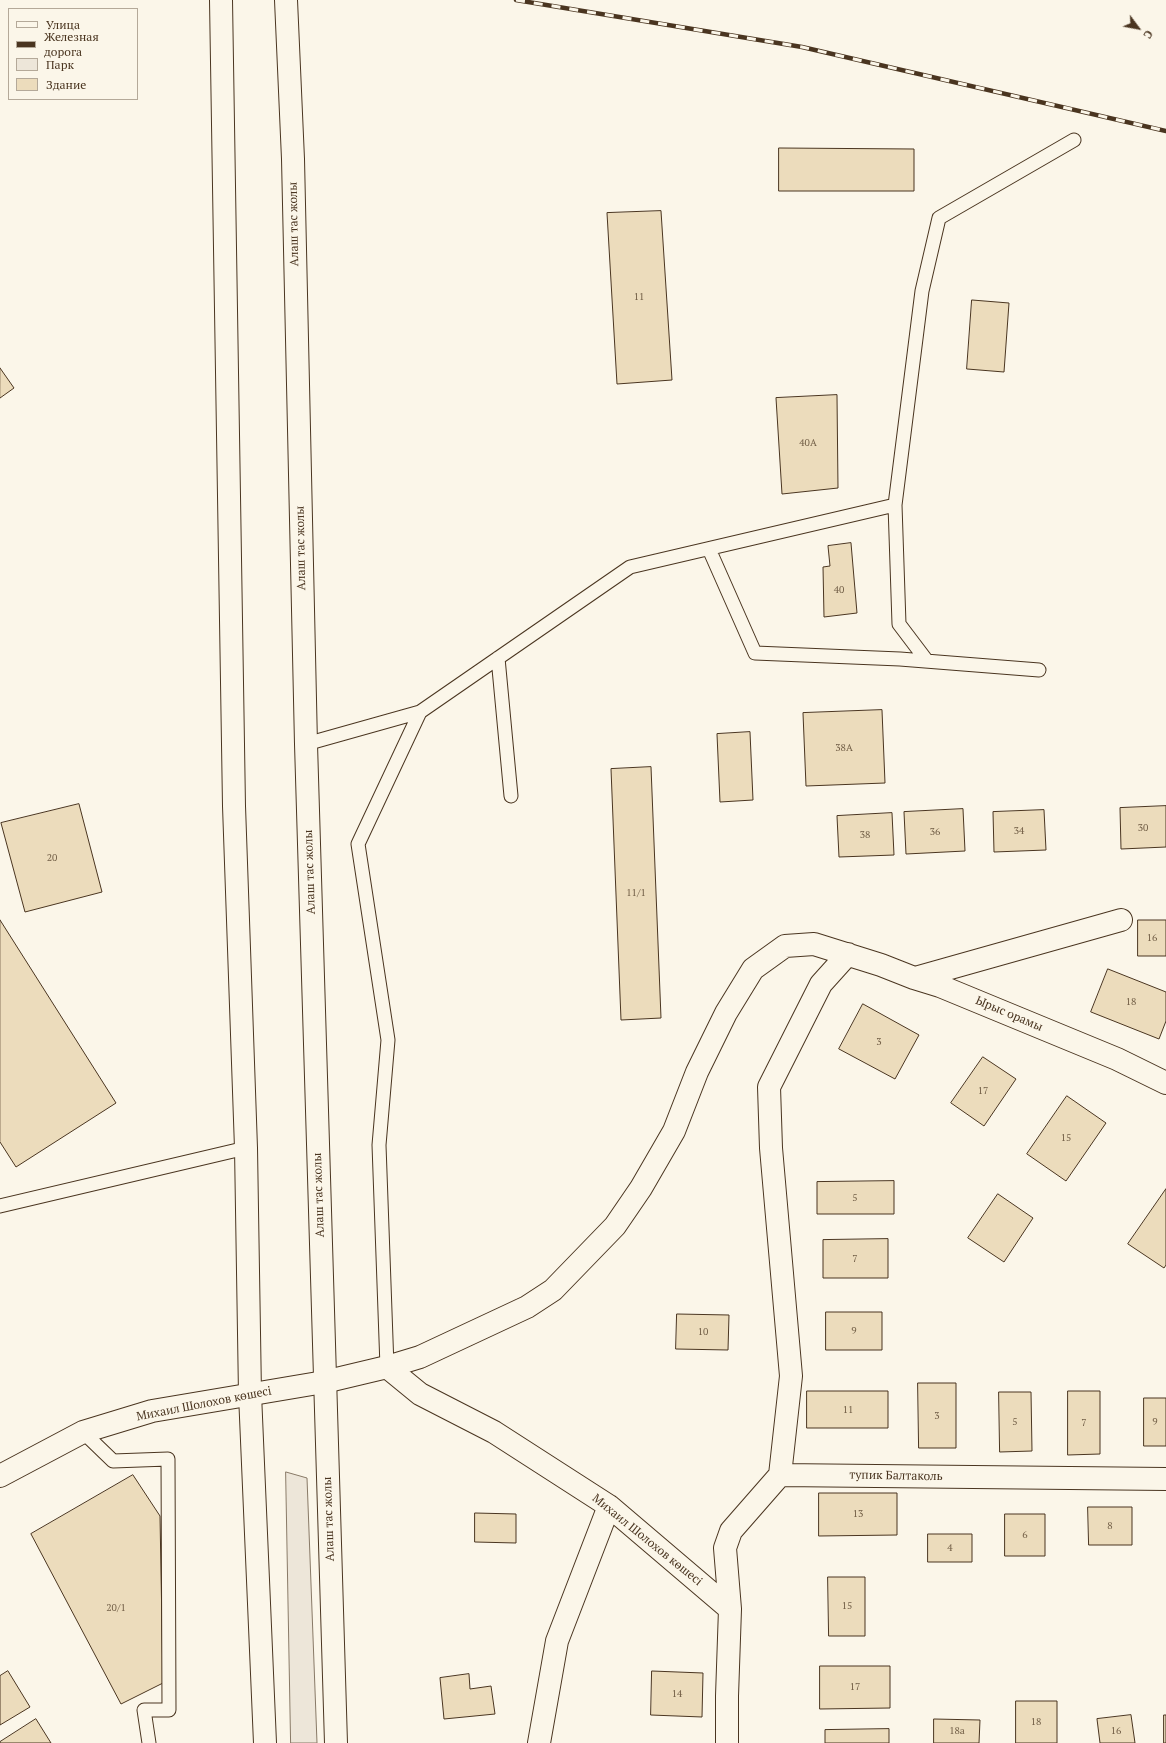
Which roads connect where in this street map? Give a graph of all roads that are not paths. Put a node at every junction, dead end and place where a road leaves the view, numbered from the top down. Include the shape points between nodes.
1 (222, 0) edge
2 (286, 0) edge
3 (1074, 140) dead end
4 (895, 506) junction
5 (709, 549) junction
6 (498, 658) junction
7 (927, 662) junction
8 (1039, 670) dead end
9 (420, 712) junction
10 (306, 744) junction
11 (511, 796) dead end
12 (1121, 920) dead end
13 (848, 954) junction
14 (914, 978) junction
15 (1166, 1082) edge
16 (246, 1148) junction
17 (0, 1206) edge
18 (387, 1367) junction
19 (324, 1382) junction
20 (250, 1394) junction
21 (83, 1432) junction
22 (780, 1475) junction
23 (0, 1476) edge
24 (1166, 1479) edge
25 (609, 1506) junction
26 (730, 1609) junction
27 (149, 1743) edge
28 (265, 1743) edge
29 (336, 1743) edge
30 (539, 1743) edge
31 (728, 1743) edge

1 - 16 street via 234,806
2 - 10 street, Алаш тас жолы
3 - 4 lane via 939,218 922,291
4 - 5 lane
4 - 7 lane via 899,624
5 - 6 lane via 630,567
5 - 7 lane via 755,653
6 - 9 lane
6 - 11 lane
7 - 8 lane
9 - 10 lane
9 - 18 lane via 358,844 388,1040 379,1145
10 - 19 street, Алаш тас жолы
12 - 14 street
13 - 14 street, Ырыс орамы
13 - 18 street, Ырыс орамы via 814,944 785,946 752,969 726,1013 697,1072 674,1131 641,1188 615,1226 553,1290 520,1311 420,1357
13 - 22 street via 820,984 769,1087 771,1148 791,1376
14 - 15 street, Ырыс орамы via 1001,1010
16 - 17 lane
16 - 20 street
18 - 19 street, Михаил Шолохов көшесі
18 - 25 street, Михаил Шолохов көшесі via 420,1394 494,1432
19 - 20 street, Михаил Шолохов көшесі
19 - 29 street, Алаш тас жолы
20 - 21 street, Михаил Шолохов көшесі via 152,1411
20 - 28 street
21 - 23 street, Михаил Шолохов көшесі
21 - 27 lane via 113,1461 168,1459 168,1710 144,1710
22 - 24 street, тупик Балтаколь
22 - 26 street via 731,1531 725,1548
25 - 26 street, Михаил Шолохов көшесі
25 - 30 street via 558,1641
26 - 31 street

